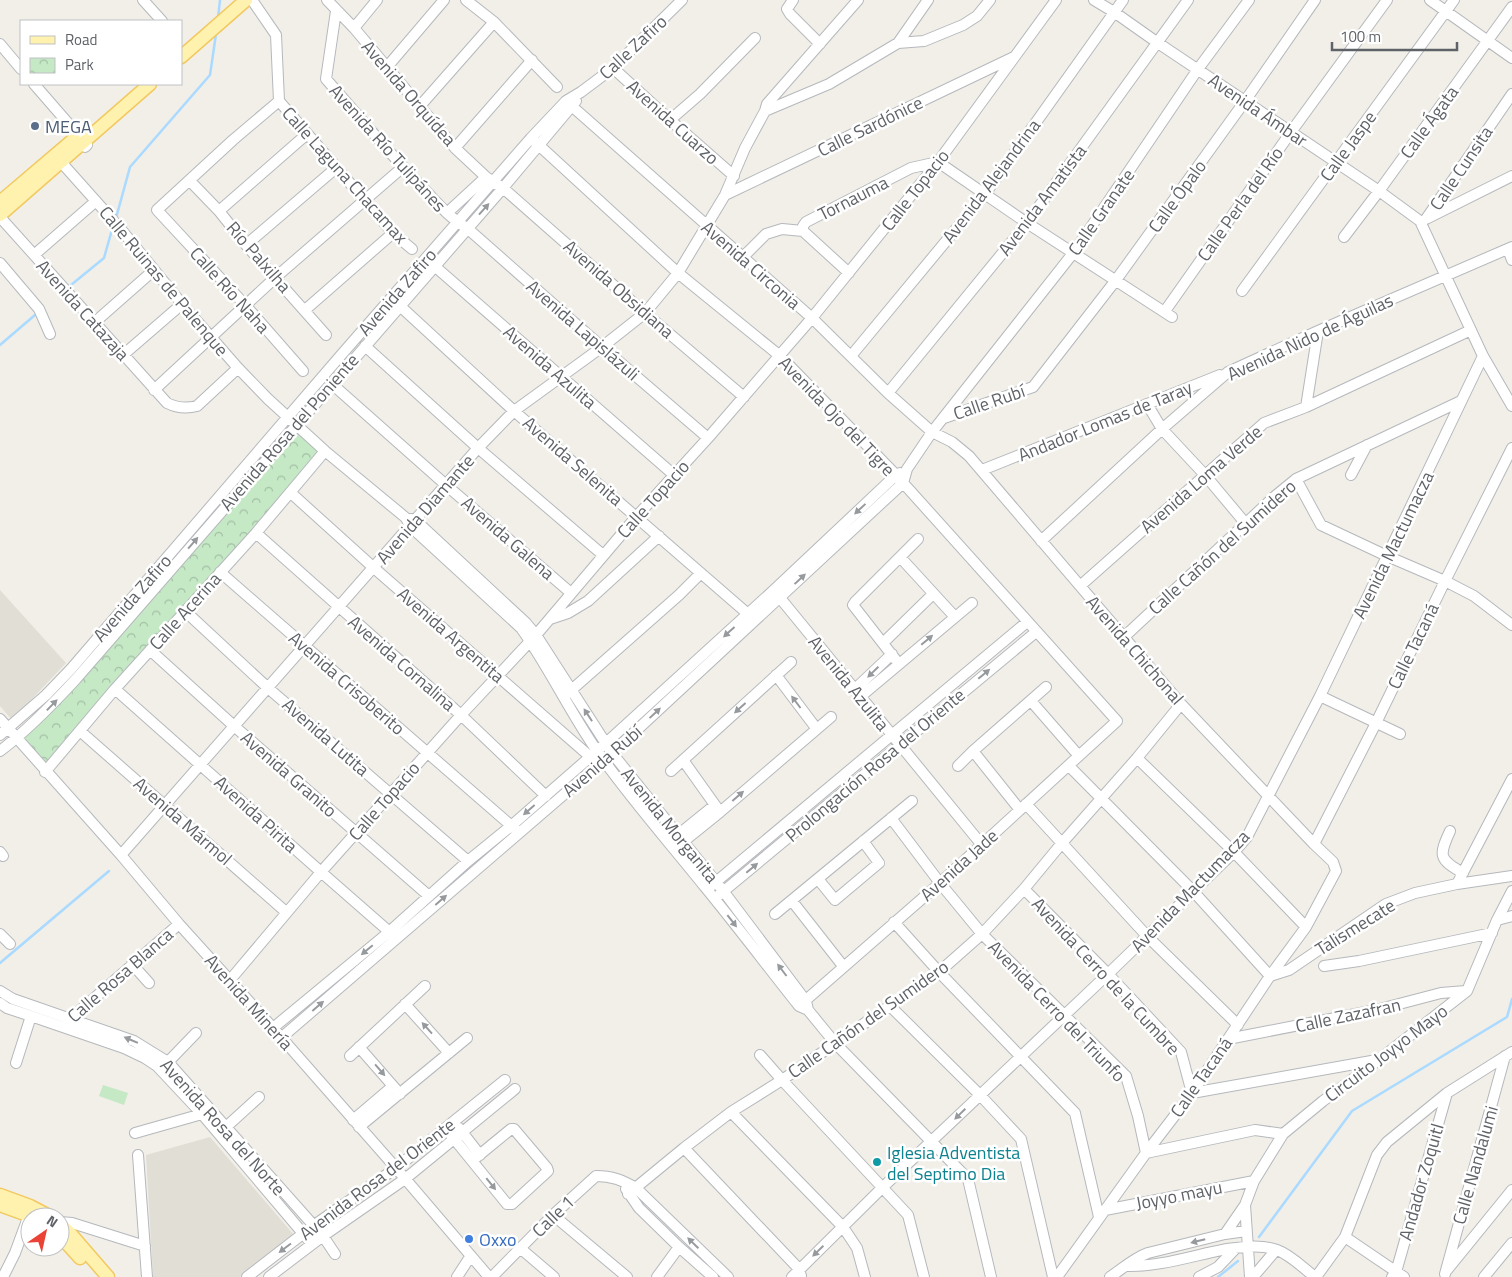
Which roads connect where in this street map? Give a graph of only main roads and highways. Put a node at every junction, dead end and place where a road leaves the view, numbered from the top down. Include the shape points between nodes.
1 (240, 2) edge
2 (183, 49) edge
3 (136, 85) edge
4 (149, 85) edge
5 (81, 138) junction
6 (0, 202) edge
7 (1, 218) edge
8 (0, 1195) edge
9 (0, 1205) edge
10 (32, 1207) edge
11 (20, 1212) edge
12 (70, 1233) edge
13 (70, 1247) edge
14 (97, 1277) edge
15 (108, 1277) edge

1 - 2 main road
3 - 5 main road
4 - 5 main road
5 - 6 main road
5 - 7 main road via 63,164
8 - 10 main road
9 - 11 main road
12 - 15 main road
13 - 14 main road

